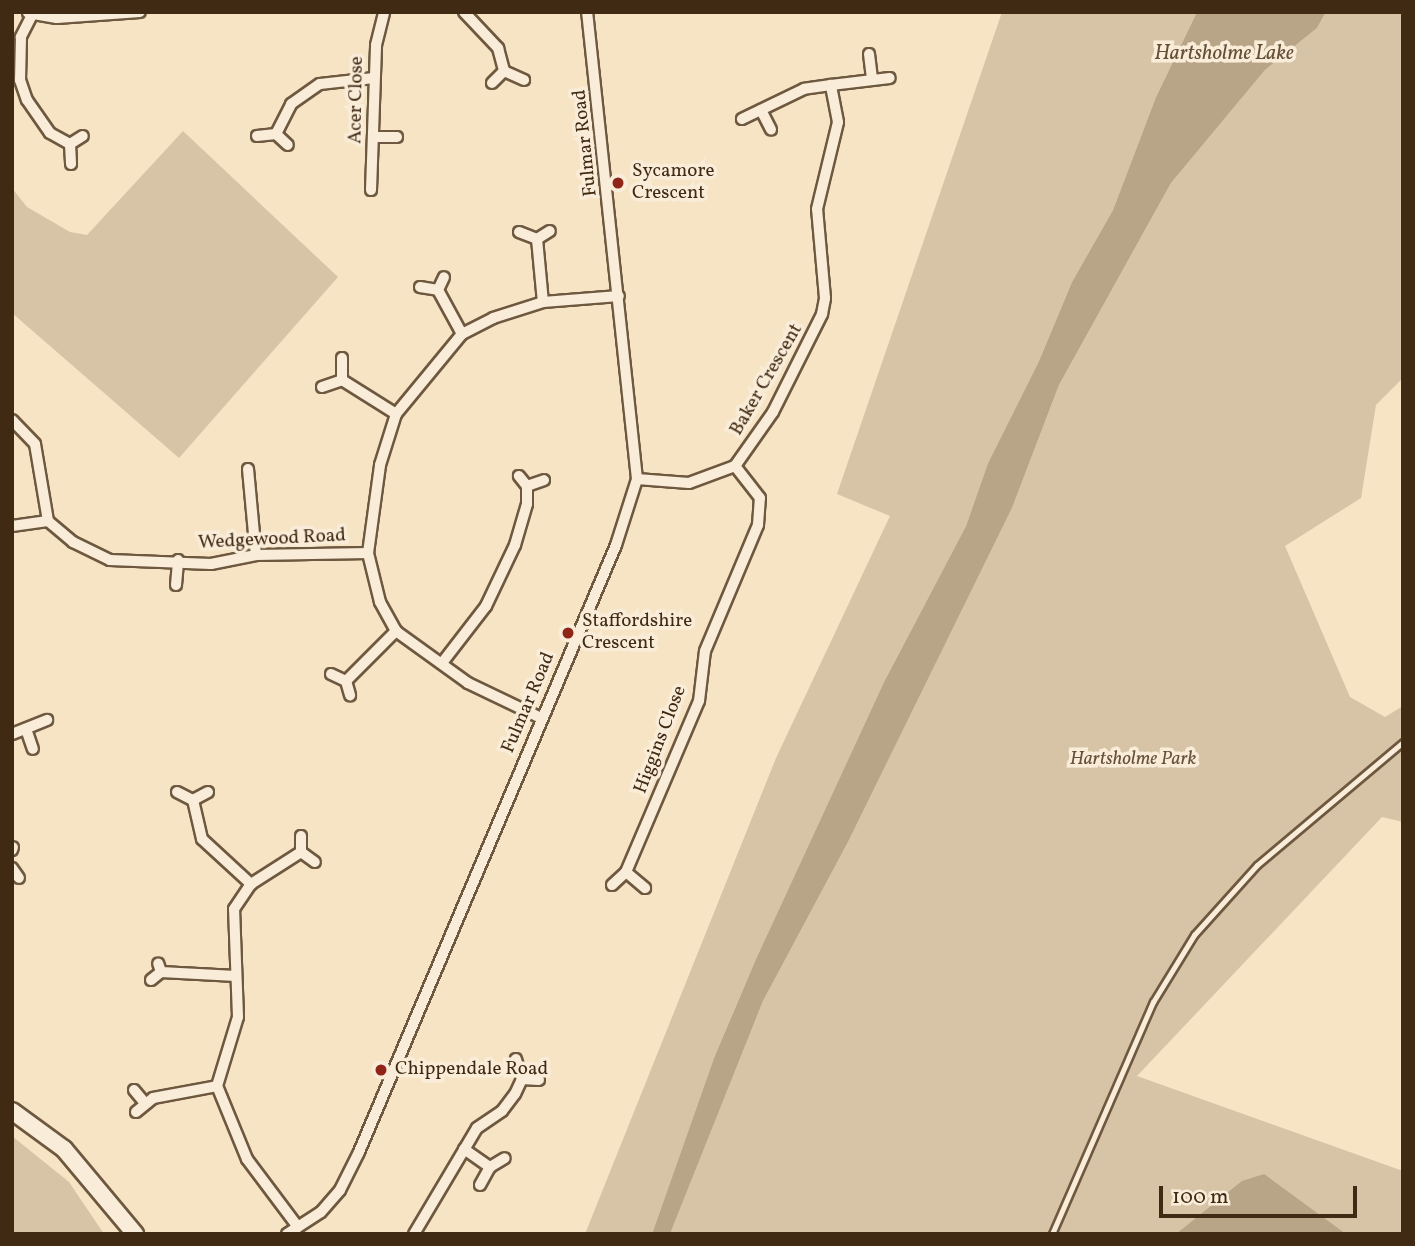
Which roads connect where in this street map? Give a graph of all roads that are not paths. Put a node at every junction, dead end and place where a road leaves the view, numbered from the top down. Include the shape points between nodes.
1 (140, 12) edge
2 (384, 12) edge
3 (464, 12) edge
4 (587, 12) edge
5 (29, 13) edge
6 (869, 54) dead end
7 (504, 71) junction
8 (374, 78) junction
9 (890, 78) dead end
10 (523, 80) dead end
11 (872, 80) junction
12 (492, 83) dead end
13 (831, 85) junction
14 (761, 110) junction
15 (742, 119) dead end
16 (771, 130) dead end
17 (276, 134) junction
18 (83, 136) dead end
19 (257, 136) dead end
20 (374, 136) junction
21 (397, 137) dead end
22 (70, 144) junction
23 (288, 145) dead end
24 (71, 163) dead end
25 (371, 190) dead end
26 (550, 231) dead end
27 (519, 232) dead end
28 (537, 240) junction
29 (444, 277) dead end
30 (420, 288) dead end
31 (438, 290) junction
32 (619, 296) junction
33 (543, 302) junction
34 (462, 334) junction
35 (342, 358) dead end
36 (342, 380) junction
37 (323, 387) dead end
38 (396, 414) junction
39 (12, 420) edge
40 (735, 466) junction
41 (248, 469) dead end
42 (519, 476) dead end
43 (637, 479) junction
44 (544, 480) dead end
45 (527, 486) junction
46 (48, 521) junction
47 (12, 526) edge
48 (368, 553) junction
49 (256, 555) junction
50 (178, 560) junction
51 (176, 585) dead end
52 (396, 631) junction
53 (442, 663) junction
54 (331, 674) dead end
55 (346, 681) junction
56 (350, 695) dead end
57 (541, 718) junction
58 (47, 720) dead end
59 (26, 729) junction
60 (12, 734) edge
61 (1403, 741) edge
62 (33, 749) dead end
63 (177, 792) dead end
64 (208, 792) dead end
65 (193, 800) junction
66 (301, 836) dead end
67 (301, 852) junction
68 (315, 862) dead end
69 (12, 868) edge
70 (626, 872) junction
71 (19, 877) dead end
72 (251, 884) junction
73 (612, 886) dead end
74 (645, 888) dead end
75 (236, 976) junction
76 (151, 981) dead end
77 (516, 1059) dead end
78 (522, 1079) junction
79 (539, 1080) dead end
80 (217, 1086) junction
81 (134, 1090) dead end
82 (144, 1102) junction
83 (12, 1111) edge
84 (136, 1112) dead end
85 (464, 1149) junction
86 (505, 1158) dead end
87 (491, 1167) junction
88 (480, 1185) dead end
89 (298, 1227) junction
90 (135, 1234) edge
91 (287, 1234) edge
92 (414, 1234) edge
93 (1052, 1234) edge

1 - 5 street via 69,18
2 - 8 street, Acer Close via 378,25
3 - 7 street via 498,48
4 - 32 street, Fulmar Road
5 - 22 street via 21,37 20,80 27,100 50,133
6 - 11 street
7 - 10 street
7 - 12 street
8 - 17 street via 320,84 291,104
8 - 20 street, Acer Close
9 - 11 street
11 - 13 street
13 - 14 street via 804,89
13 - 40 street, Baker Crescent via 838,122 817,209 825,298 822,314 773,412
14 - 15 street
14 - 16 street
17 - 19 street
17 - 23 street
18 - 22 street
20 - 21 street
20 - 25 street, Acer Close
22 - 24 street
26 - 28 street
27 - 28 street
28 - 33 street
29 - 31 street
30 - 31 street
31 - 34 street
32 - 33 street
32 - 43 street, Fulmar Road
33 - 34 street
34 - 38 street
35 - 36 street
36 - 37 street
36 - 38 street
38 - 48 street via 380,465
39 - 46 street via 35,444
40 - 43 street, Baker Crescent via 689,483
40 - 70 street, Higgins Close via 760,498 760,518 705,651 699,701
41 - 49 street
42 - 45 street
43 - 57 street, Fulmar Road via 616,545
44 - 45 street
45 - 53 street via 523,521 501,577 486,606
46 - 47 street
46 - 50 street, Wedgewood Road via 73,542 110,560
48 - 49 street, Wedgewood Road
48 - 52 street via 380,602
49 - 50 street, Wedgewood Road via 211,564
50 - 51 street
52 - 53 street
52 - 55 street
53 - 57 street via 486,693
54 - 55 street
55 - 56 street
57 - 89 street, Fulmar Road via 359,1152 340,1190 321,1212
58 - 59 street
59 - 60 street
59 - 62 street
61 - 93 lane via 1257,865 1194,935 1153,1002
63 - 65 street
64 - 65 street
65 - 72 street via 202,839
66 - 67 street
67 - 68 street
67 - 72 street
69 - 71 street
70 - 73 street, Higgins Close
70 - 74 street
72 - 75 street via 234,909
75 - 76 street via 159,968
75 - 80 street via 238,1017
77 - 78 street
78 - 79 street
78 - 85 street via 502,1111 478,1128
80 - 82 street
80 - 89 street via 247,1159
81 - 82 street
82 - 84 street
83 - 90 street via 64,1149
85 - 87 street
85 - 92 street
86 - 87 street
87 - 88 street
89 - 91 street, Fulmar Road

